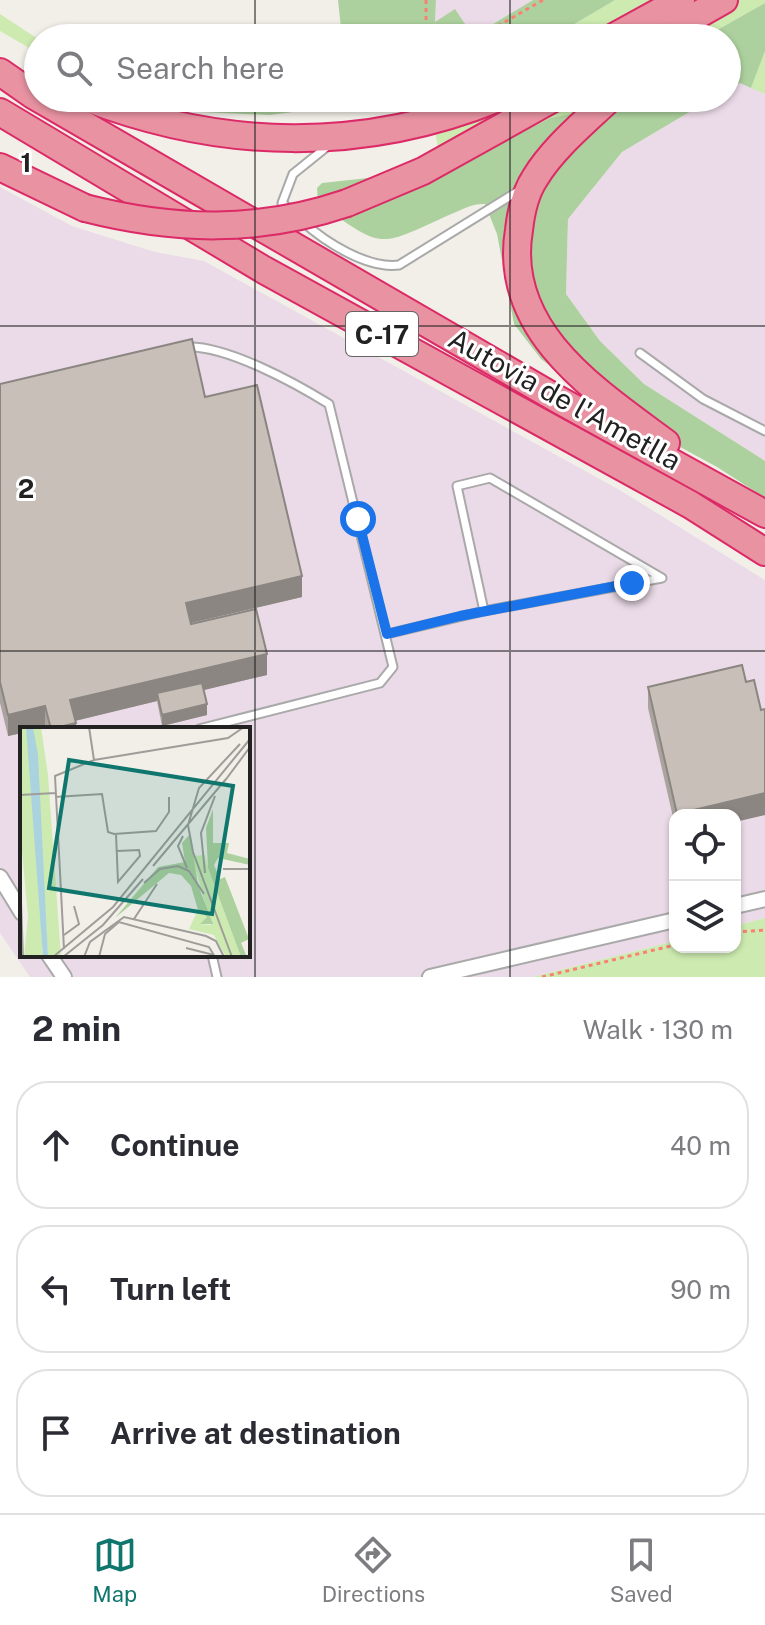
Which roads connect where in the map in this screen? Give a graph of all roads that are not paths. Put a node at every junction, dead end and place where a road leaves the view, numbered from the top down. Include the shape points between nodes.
1 (681, 0) edge
2 (724, 0) edge
3 (739, 0) edge
4 (637, 24) edge
5 (682, 24) edge
6 (706, 24) edge
7 (0, 61) edge
8 (24, 71) edge
9 (0, 72) edge
10 (24, 88) edge
11 (0, 112) edge
12 (62, 112) edge
13 (126, 112) edge
14 (457, 112) edge
15 (529, 112) edge
16 (595, 112) edge
17 (337, 139) junction
18 (0, 167) edge
19 (535, 178) junction
20 (181, 347) edge
21 (640, 353) dead end
22 (765, 431) edge
23 (733, 494) junction
24 (765, 514) edge
25 (765, 552) edge
26 (484, 611) junction
27 (387, 634) junction
28 (207, 727) edge
29 (0, 877) edge
30 (765, 899) edge
31 (741, 905) edge
32 (20, 910) edge
33 (669, 921) edge
34 (50, 957) edge
35 (212, 957) edge
36 (64, 977) edge
37 (217, 977) edge
38 (430, 977) edge

1 - 4 highway
2 - 5 highway
3 - 6 highway
7 - 8 highway
9 - 10 highway, Autovia de l'Ametlla / C-17
11 - 25 highway, Autovia de l'Ametlla / C-17 via 264,270 678,498
12 - 23 highway, Autovia de l'Ametlla / C-17
13 - 17 highway via 226,136
14 - 17 highway via 418,125
15 - 18 highway, bridge via 423,171 347,203 288,220 235,227 176,226 85,208
16 - 19 highway
17 - 19 lane via 293,174 282,203 322,239 385,266 399,265
19 - 23 highway via 522,208 516,243 519,281 539,327 581,377
20 - 27 lane via 209,346 329,404
21 - 22 lane via 703,399
23 - 24 highway, Autovia de l'Ametlla / C-17
26 - 26 lane via 603,589 662,578 490,478 457,486
26 - 27 lane
27 - 28 lane via 393,667 380,683
29 - 32 street
30 - 31 street
33 - 38 street
34 - 36 street
35 - 37 lane

